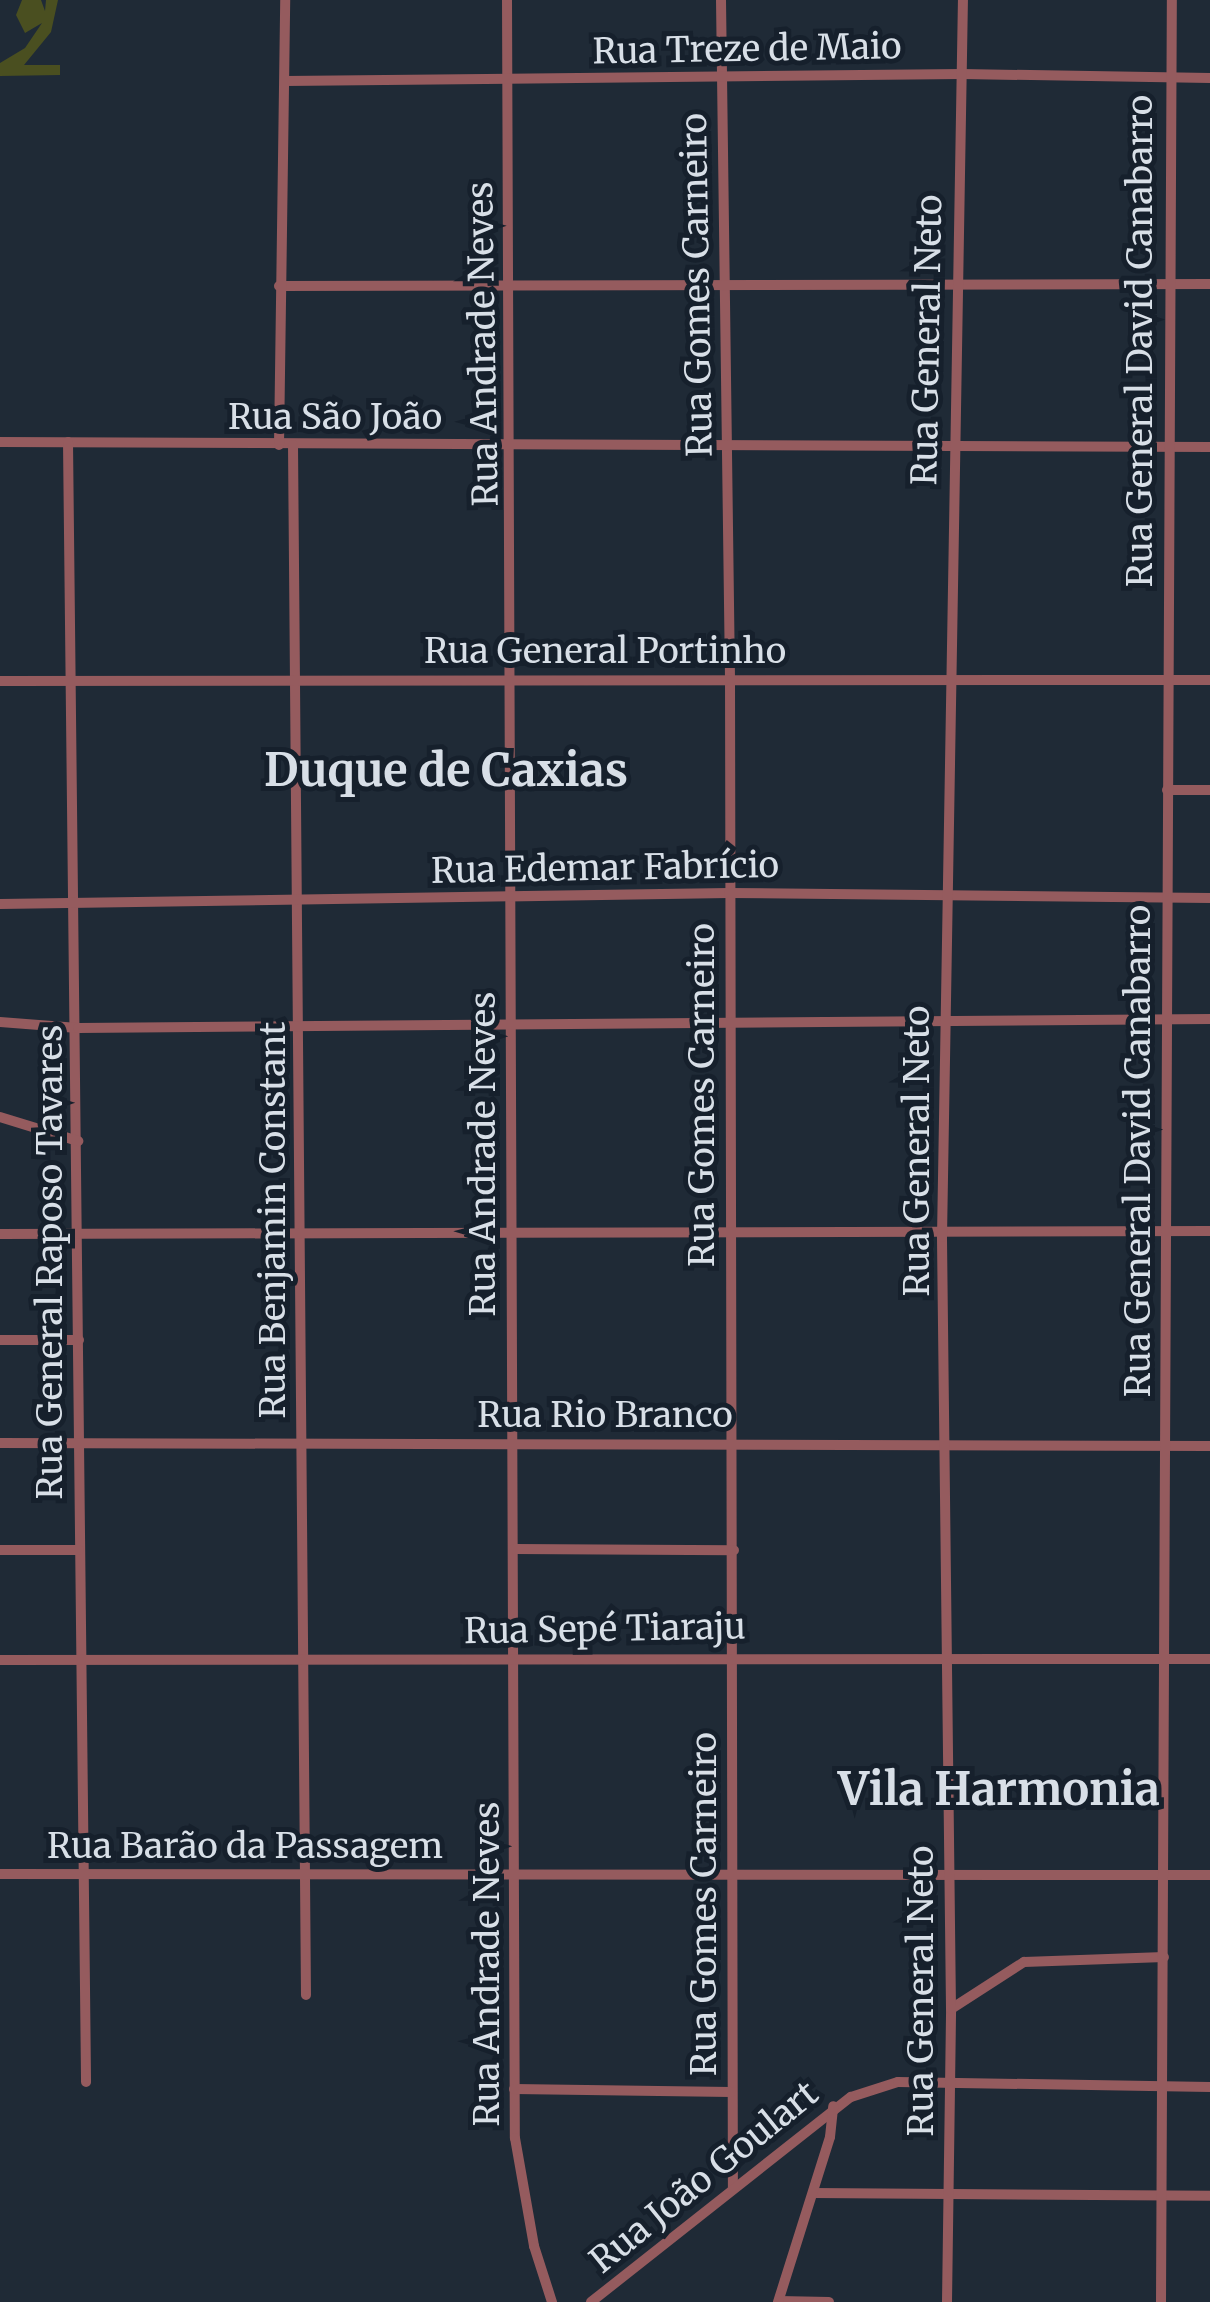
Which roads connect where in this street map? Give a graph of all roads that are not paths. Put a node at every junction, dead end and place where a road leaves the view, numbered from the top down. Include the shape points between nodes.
1 (285, 0) edge
2 (507, 0) edge
3 (720, 0) edge
4 (963, 0) edge
5 (1172, 0) edge
6 (962, 74) junction
7 (507, 78) junction
8 (721, 78) junction
9 (1169, 78) junction
10 (1210, 78) edge
11 (285, 82) junction
12 (1168, 284) junction
13 (1210, 284) edge
14 (954, 285) junction
15 (280, 286) junction
16 (728, 287) junction
17 (512, 288) junction
18 (0, 442) edge
19 (68, 442) junction
20 (279, 445) junction
21 (293, 445) junction
22 (952, 445) junction
23 (513, 446) junction
24 (728, 446) junction
25 (1165, 447) junction
26 (1210, 447) edge
27 (297, 678) junction
28 (730, 678) junction
29 (946, 678) junction
30 (510, 679) junction
31 (1167, 679) junction
32 (1210, 680) edge
33 (0, 681) edge
34 (75, 681) junction
35 (1167, 790) junction
36 (1210, 790) edge
37 (729, 892) junction
38 (945, 892) junction
39 (510, 898) junction
40 (1167, 898) junction
41 (1210, 898) edge
42 (299, 900) junction
43 (0, 904) edge
44 (76, 904) junction
45 (1210, 1019) edge
46 (1164, 1020) junction
47 (0, 1022) edge
48 (946, 1022) junction
49 (510, 1023) junction
50 (729, 1024) junction
51 (300, 1026) junction
52 (78, 1028) junction
53 (0, 1118) edge
54 (78, 1141) junction
55 (512, 1231) junction
56 (1210, 1231) edge
57 (1166, 1232) junction
58 (76, 1233) junction
59 (302, 1233) junction
60 (0, 1234) edge
61 (730, 1234) junction
62 (942, 1237) junction
63 (0, 1340) edge
64 (79, 1340) junction
65 (302, 1441) junction
66 (77, 1442) junction
67 (512, 1442) junction
68 (0, 1443) edge
69 (946, 1443) junction
70 (734, 1444) junction
71 (1164, 1446) junction
72 (1210, 1446) edge
73 (514, 1549) junction
74 (0, 1550) edge
75 (78, 1550) junction
76 (734, 1550) junction
77 (733, 1655) junction
78 (949, 1656) junction
79 (514, 1658) junction
80 (1162, 1658) junction
81 (304, 1659) junction
82 (1210, 1659) edge
83 (0, 1660) edge
84 (80, 1660) junction
85 (732, 1871) junction
86 (949, 1871) junction
87 (301, 1872) junction
88 (513, 1872) junction
89 (0, 1874) edge
90 (79, 1874) junction
91 (1164, 1874) junction
92 (1210, 1874) edge
93 (1164, 1957) junction
94 (306, 1995) dead end
95 (951, 2009) junction
96 (86, 2082) dead end
97 (948, 2082) junction
98 (1162, 2087) junction
99 (1210, 2087) edge
100 (514, 2089) junction
101 (730, 2092) junction
102 (833, 2105) junction
103 (733, 2189) junction
104 (814, 2193) junction
105 (1162, 2195) junction
106 (946, 2196) junction
107 (1210, 2196) edge
108 (778, 2301) edge
109 (552, 2302) edge
110 (591, 2302) edge
111 (829, 2302) edge
112 (947, 2302) edge
113 (1161, 2302) edge

1 - 11 street
2 - 7 street, Rua Andrade Neves
3 - 8 street, Rua Gomes Carneiro
4 - 6 street, Rua General Neto
5 - 9 street, Rua General David Canabarro
6 - 8 street, Rua Treze de Maio
6 - 9 street, Rua Treze de Maio
6 - 14 street, Rua General Neto
7 - 8 street, Rua Treze de Maio
7 - 11 street, Rua Treze de Maio
7 - 17 street, Rua Andrade Neves
8 - 16 street, Rua Gomes Carneiro
9 - 10 street, Rua Treze de Maio
9 - 12 street, Rua General David Canabarro
11 - 15 street
12 - 13 street
12 - 14 street
12 - 25 street, Rua General David Canabarro
14 - 16 street
14 - 22 street, Rua General Neto
15 - 17 street
15 - 20 street
16 - 17 street
16 - 24 street, Rua Gomes Carneiro
17 - 23 street, Rua Andrade Neves
18 - 19 street, Rua São João
19 - 20 street, Rua São João
19 - 34 street, Rua General Raposo Tavares
20 - 21 street, Rua São João
21 - 23 street, Rua São João
21 - 27 street, Rua Benjamin Constant
22 - 24 street, Rua São João
22 - 25 street, Rua São João
22 - 29 street, Rua General Neto
23 - 24 street, Rua São João
23 - 30 street, Rua Andrade Neves
24 - 28 street, Rua Gomes Carneiro
25 - 26 street, Rua São João
25 - 31 street, Rua General David Canabarro
27 - 30 street, Rua General Portinho
27 - 34 street, Rua General Portinho
27 - 42 street, Rua Benjamin Constant
28 - 29 street, Rua General Portinho
28 - 30 street, Rua General Portinho
28 - 37 street, Rua Gomes Carneiro
29 - 31 street, Rua General Portinho
29 - 38 street, Rua General Neto
30 - 39 street, Rua Andrade Neves
31 - 32 street, Rua General Portinho
31 - 35 street, Rua General David Canabarro
33 - 34 street, Rua General Portinho
34 - 44 street, Rua General Raposo Tavares
35 - 36 street
35 - 40 street, Rua General David Canabarro
37 - 38 street, Rua Edemar Fabrício
37 - 39 street, Rua Edemar Fabrício
37 - 50 street, Rua Gomes Carneiro
38 - 40 street, Rua Edemar Fabrício
38 - 48 street, Rua General Neto
39 - 42 street, Rua Edemar Fabrício
39 - 49 street, Rua Andrade Neves
40 - 41 street, Rua Edemar Fabrício
40 - 46 street, Rua General David Canabarro
42 - 44 street, Rua Edemar Fabrício
42 - 51 street, Rua Benjamin Constant
43 - 44 street, Rua Edemar Fabrício
44 - 52 street, Rua General Raposo Tavares
45 - 46 street
46 - 48 street
46 - 57 street, Rua General David Canabarro
47 - 52 street
48 - 50 street
48 - 62 street, Rua General Neto
49 - 50 street
49 - 51 street
49 - 55 street, Rua Andrade Neves
50 - 61 street, Rua Gomes Carneiro
51 - 52 street
51 - 59 street, Rua Benjamin Constant
52 - 54 street, Rua General Raposo Tavares
53 - 54 street
54 - 58 street, Rua General Raposo Tavares
55 - 59 street
55 - 61 street
55 - 67 street, Rua Andrade Neves
56 - 57 street
57 - 62 street
57 - 71 street, Rua General David Canabarro
58 - 59 street
58 - 60 street
58 - 64 street, Rua General Raposo Tavares
59 - 65 street, Rua Benjamin Constant
61 - 62 street
61 - 70 street, Rua Gomes Carneiro
62 - 69 street, Rua General Neto
63 - 64 street
64 - 66 street, Rua General Raposo Tavares
65 - 66 street, Rua Rio Branco
65 - 67 street, Rua Rio Branco
65 - 81 street, Rua Benjamin Constant
66 - 68 street, Rua Rio Branco
66 - 75 street, Rua General Raposo Tavares
67 - 70 street, Rua Rio Branco
67 - 73 street, Rua Andrade Neves
69 - 70 street, Rua Rio Branco
69 - 71 street, Rua Rio Branco
69 - 78 street, Rua General Neto
70 - 76 street, Rua Gomes Carneiro
71 - 72 street, Rua Rio Branco
71 - 80 street, Rua General David Canabarro
73 - 76 street
73 - 79 street, Rua Andrade Neves
74 - 75 street
75 - 84 street, Rua General Raposo Tavares
76 - 77 street, Rua Gomes Carneiro
77 - 78 street, Rua Sepé Tiaraju
77 - 79 street, Rua Sepé Tiaraju
77 - 85 street, Rua Gomes Carneiro
78 - 80 street, Rua Sepé Tiaraju
78 - 86 street, Rua General Neto
79 - 81 street, Rua Sepé Tiaraju
79 - 88 street, Rua Andrade Neves
80 - 82 street, Rua Sepé Tiaraju
80 - 91 street, Rua General David Canabarro
81 - 84 street, Rua Sepé Tiaraju
81 - 87 street, Rua Benjamin Constant
83 - 84 street, Rua Sepé Tiaraju
84 - 90 street, Rua General Raposo Tavares
85 - 86 street, Rua Barão da Passagem
85 - 88 street, Rua Barão da Passagem
85 - 101 street, Rua Gomes Carneiro
86 - 91 street, Rua Barão da Passagem
86 - 95 street, Rua General Neto
87 - 88 street, Rua Barão da Passagem
87 - 90 street, Rua Barão da Passagem
87 - 94 street, Rua Benjamin Constant
88 - 100 street, Rua Andrade Neves
89 - 90 street, Rua Barão da Passagem
90 - 96 street, Rua General Raposo Tavares
91 - 92 street, Rua Barão da Passagem
91 - 93 street, Rua General David Canabarro
93 - 95 street via 1024,1962
93 - 98 street, Rua General David Canabarro
95 - 97 street, Rua General Neto
97 - 98 street, Rua João Goulart
97 - 102 street, Rua João Goulart via 898,2082
97 - 106 street, Rua General Neto
98 - 99 street, Rua João Goulart
98 - 105 street, Rua General David Canabarro
100 - 101 street
100 - 109 street, Rua Andrade Neves via 520,2184
101 - 103 street, Rua Gomes Carneiro
102 - 103 street, Rua João Goulart
102 - 104 street
103 - 110 street, Rua João Goulart
104 - 106 street
104 - 108 street
105 - 106 street
105 - 107 street
105 - 113 street, Rua General David Canabarro
106 - 112 street, Rua General Neto
108 - 111 street

